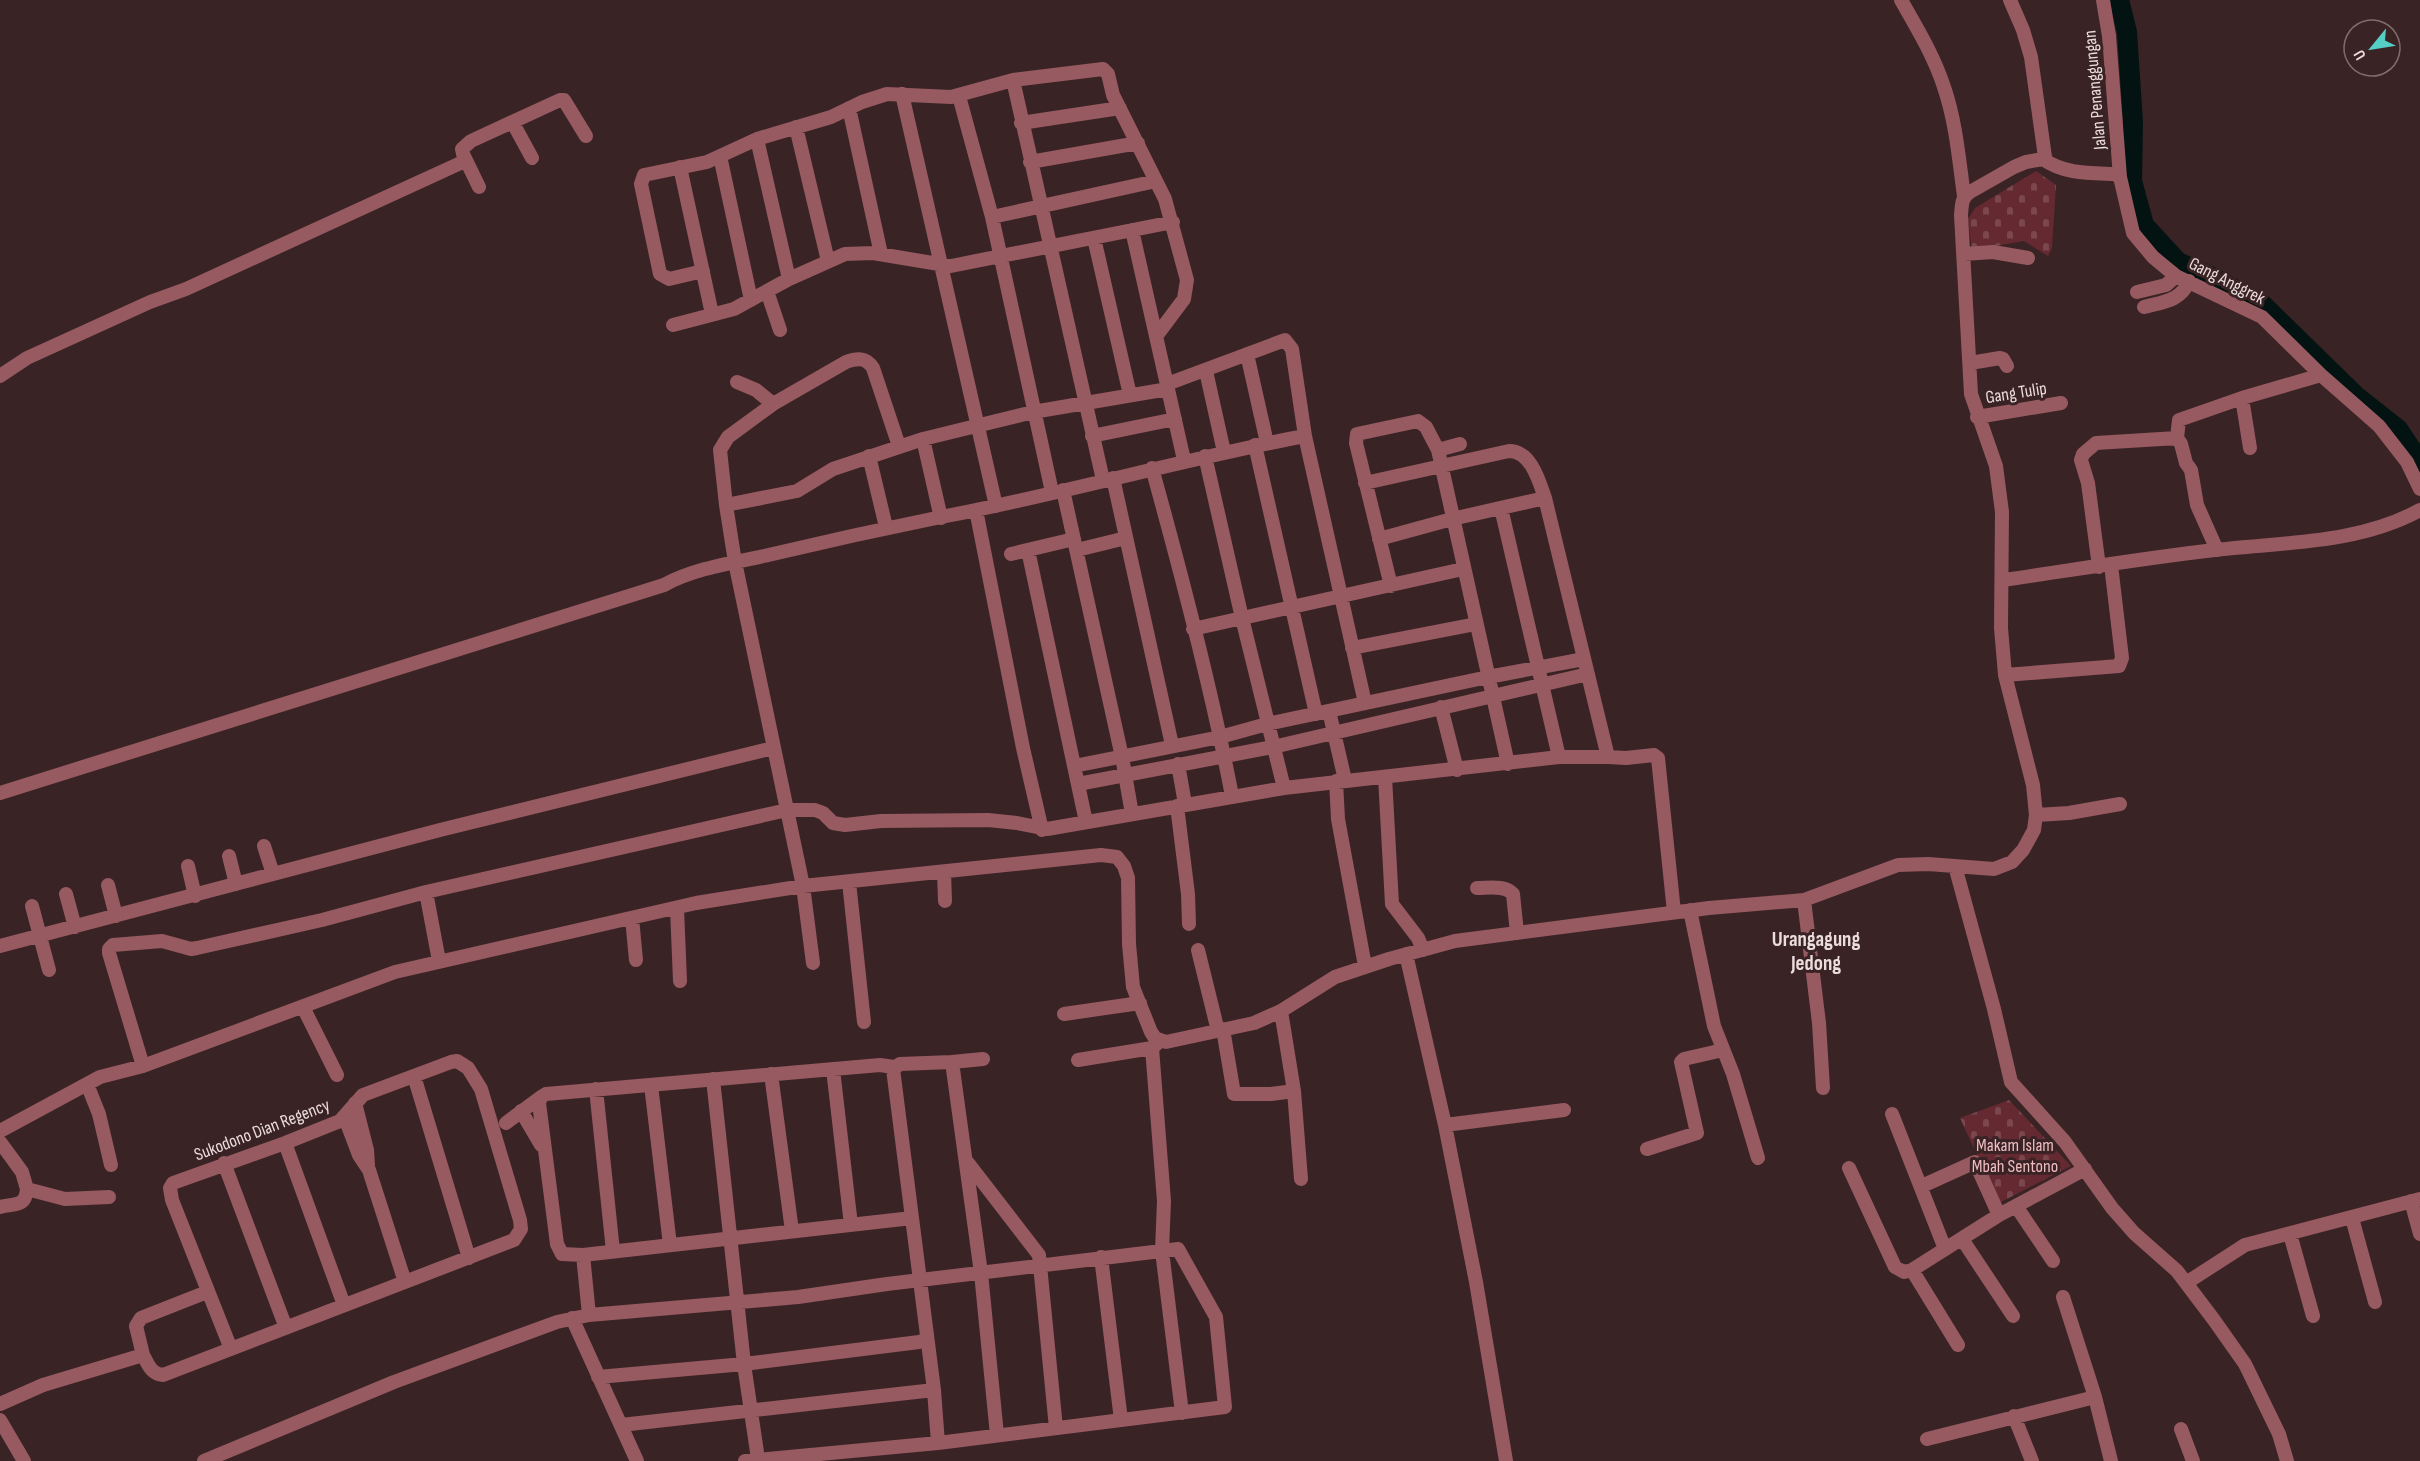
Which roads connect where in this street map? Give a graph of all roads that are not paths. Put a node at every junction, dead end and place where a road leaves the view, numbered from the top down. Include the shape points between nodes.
1 (1901, 0) edge
2 (2010, 0) edge
3 (2103, 0) edge
4 (1013, 80) junction
5 (902, 93) junction
6 (959, 96) junction
7 (849, 108) junction
8 (1120, 108) junction
9 (513, 123) junction
10 (1021, 123) junction
11 (796, 127) junction
12 (586, 136) dead end
13 (757, 139) junction
14 (1138, 143) junction
15 (720, 156) junction
16 (532, 158) dead end
17 (2043, 159) junction
18 (465, 161) junction
19 (1030, 162) junction
20 (680, 167) junction
21 (2120, 177) junction
22 (1156, 181) junction
23 (479, 187) dead end
24 (1964, 196) junction
25 (1040, 206) junction
26 (992, 217) junction
27 (1173, 222) junction
28 (1132, 230) junction
29 (1094, 238) junction
30 (1050, 247) junction
31 (881, 254) junction
32 (1964, 254) junction
33 (1001, 257) junction
34 (2028, 258) dead end
35 (828, 261) junction
36 (942, 266) junction
37 (703, 271) junction
38 (789, 279) junction
39 (2183, 279) junction
40 (767, 291) junction
41 (2137, 292) dead end
42 (752, 300) junction
43 (2144, 307) dead end
44 (711, 314) junction
45 (673, 325) dead end
46 (780, 330) dead end
47 (1156, 335) junction
48 (1247, 354) junction
49 (1970, 363) junction
50 (2007, 366) dead end
51 (1206, 371) junction
52 (2321, 375) junction
53 (0, 376) edge
54 (737, 382) dead end
55 (1168, 387) junction
56 (1130, 395) junction
57 (2242, 398) junction
58 (1086, 402) junction
59 (2061, 403) dead end
60 (773, 404) junction
61 (1033, 412) junction
62 (1977, 417) junction
63 (1175, 419) junction
64 (978, 424) junction
65 (1092, 436) junction
66 (1305, 436) junction
67 (2177, 438) junction
68 (923, 439) junction
69 (1261, 444) junction
70 (1460, 444) dead end
71 (899, 446) junction
72 (2250, 448) dead end
73 (1438, 450) junction
74 (1224, 452) junction
75 (868, 456) junction
76 (1205, 456) junction
77 (1184, 460) junction
78 (1441, 466) junction
79 (1152, 468) junction
80 (1108, 479) junction
81 (1365, 483) junction
82 (2420, 489) edge
83 (1058, 491) junction
84 (1545, 498) junction
85 (726, 505) junction
86 (996, 506) junction
87 (1501, 508) junction
88 (976, 510) junction
89 (2419, 511) edge
90 (941, 518) junction
91 (1452, 519) junction
92 (886, 527) junction
93 (1126, 538) junction
94 (1379, 538) junction
95 (1076, 545) junction
96 (1028, 550) junction
97 (2217, 550) junction
98 (1011, 554) dead end
99 (735, 562) junction
100 (2105, 566) junction
101 (1463, 569) junction
102 (674, 579) junction
103 (2003, 580) junction
104 (1391, 586) junction
105 (1340, 597) junction
106 (1293, 608) junction
107 (1242, 618) junction
108 (1476, 624) junction
109 (1193, 629) junction
110 (1352, 648) junction
111 (1584, 659) junction
112 (1538, 668) junction
113 (1588, 674) junction
114 (2005, 675) junction
115 (1488, 677) junction
116 (1541, 684) junction
117 (1492, 695) junction
118 (1365, 703) junction
119 (1441, 707) junction
120 (1323, 712) junction
121 (1268, 724) junction
122 (1335, 733) junction
123 (1220, 737) junction
124 (1172, 745) junction
125 (1273, 747) junction
126 (773, 748) junction
127 (1122, 756) junction
128 (1224, 756) junction
129 (1559, 757) junction
130 (1615, 758) junction
131 (1178, 764) junction
132 (1508, 764) junction
133 (1074, 766) junction
134 (1457, 770) junction
135 (1125, 775) junction
136 (1385, 777) junction
137 (1341, 781) junction
138 (1078, 784) junction
139 (0, 785) edge
140 (1284, 788) junction
141 (0, 793) edge
142 (1232, 796) junction
143 (2120, 804) dead end
144 (1181, 805) junction
145 (787, 810) junction
146 (1132, 814) junction
147 (2036, 815) junction
148 (1086, 822) junction
149 (1042, 830) junction
150 (264, 846) dead end
151 (229, 856) dead end
152 (188, 866) dead end
153 (1955, 866) junction
154 (944, 872) junction
155 (273, 874) junction
156 (849, 882) junction
157 (236, 884) junction
158 (108, 885) dead end
159 (803, 886) junction
160 (1478, 888) dead end
161 (426, 892) junction
162 (66, 894) dead end
163 (195, 896) junction
164 (1804, 900) junction
165 (945, 901) dead end
166 (32, 906) dead end
167 (677, 908) junction
168 (1690, 910) junction
169 (1674, 912) junction
170 (116, 916) junction
171 (632, 918) junction
172 (1189, 924) dead end
173 (75, 927) junction
174 (1517, 933) junction
175 (40, 936) junction
176 (0, 946) edge
177 (1198, 950) dead end
178 (1423, 950) junction
179 (1406, 954) junction
180 (636, 960) dead end
181 (439, 961) junction
182 (813, 963) dead end
183 (1365, 966) junction
184 (50, 970) dead end
185 (680, 981) dead end
186 (1140, 1003) junction
187 (303, 1007) junction
188 (1281, 1011) junction
189 (1064, 1014) dead end
190 (864, 1022) dead end
191 (1221, 1030) junction
192 (1156, 1045) junction
193 (1723, 1050) junction
194 (983, 1059) dead end
195 (1078, 1060) dead end
196 (952, 1062) junction
197 (143, 1066) junction
198 (894, 1067) junction
199 (834, 1069) junction
200 (771, 1074) junction
201 (337, 1075) dead end
202 (414, 1076) junction
203 (713, 1079) junction
204 (87, 1084) junction
205 (651, 1085) junction
206 (1823, 1088) dead end
207 (596, 1089) junction
208 (1294, 1091) junction
209 (541, 1097) junction
210 (355, 1103) junction
211 (1564, 1110) dead end
212 (521, 1112) junction
213 (1892, 1114) dead end
214 (345, 1118) junction
215 (506, 1123) dead end
216 (1446, 1125) junction
217 (0, 1131) edge
218 (0, 1142) edge
219 (285, 1143) junction
220 (1647, 1149) dead end
221 (545, 1152) junction
222 (1758, 1158) dead end
223 (966, 1161) junction
224 (224, 1163) junction
225 (111, 1165) dead end
226 (1849, 1168) dead end
227 (2085, 1169) junction
228 (369, 1170) junction
229 (1301, 1179) dead end
230 (1922, 1186) junction
231 (27, 1189) junction
232 (109, 1197) dead end
233 (2416, 1200) edge
234 (2016, 1206) junction
235 (0, 1207) edge
236 (1999, 1215) junction
237 (912, 1218) junction
238 (2352, 1218) junction
239 (851, 1225) junction
240 (792, 1231) junction
241 (2290, 1234) junction
242 (2420, 1234) edge
243 (731, 1238) junction
244 (1962, 1239) junction
245 (670, 1245) junction
246 (1945, 1250) junction
247 (613, 1251) junction
248 (1162, 1251) junction
249 (583, 1255) junction
250 (1101, 1257) junction
251 (469, 1258) junction
252 (2053, 1261) dead end
253 (1040, 1265) junction
254 (1912, 1270) junction
255 (981, 1273) junction
256 (919, 1280) junction
257 (405, 1282) junction
258 (2186, 1282) junction
259 (207, 1292) junction
260 (2063, 1297) dead end
261 (738, 1302) junction
262 (2375, 1302) dead end
263 (344, 1305) junction
264 (589, 1315) junction
265 (2013, 1316) dead end
266 (2313, 1316) dead end
267 (572, 1318) junction
268 (286, 1328) junction
269 (927, 1339) junction
270 (1958, 1345) dead end
271 (231, 1349) junction
272 (143, 1355) junction
273 (744, 1364) junction
274 (598, 1377) junction
275 (934, 1389) junction
276 (2095, 1397) junction
277 (3, 1402) edge
278 (750, 1409) junction
279 (1182, 1413) junction
280 (2014, 1416) junction
281 (1121, 1420) junction
282 (621, 1425) junction
283 (1056, 1428) junction
284 (2, 1429) edge
285 (2181, 1429) dead end
286 (997, 1435) junction
287 (1928, 1439) dead end
288 (939, 1443) junction
289 (752, 1460) edge
290 (24, 1461) edge
291 (204, 1461) edge
292 (637, 1461) edge
293 (1506, 1461) edge
294 (2032, 1461) edge
295 (2111, 1461) edge
296 (2193, 1461) edge
297 (2287, 1461) edge

1 - 24 street via 1944,87 1957,139
2 - 17 street via 2031,57 2046,153
3 - 21 street, Jalan Penanggungan
4 - 6 street
4 - 8 street via 1103,69
4 - 10 street
5 - 6 street
5 - 7 street via 887,94
5 - 36 street
6 - 26 street
7 - 11 street
7 - 31 street
8 - 10 street
8 - 14 street
9 - 12 street via 564,100
9 - 16 street
9 - 18 street via 465,144
10 - 19 street
11 - 13 street
11 - 35 street
13 - 15 street
13 - 38 street
14 - 19 street
14 - 22 street
15 - 20 street
15 - 42 street
17 - 21 street via 2075,172
17 - 24 street via 2014,167
18 - 23 street
18 - 53 street via 27,358
19 - 25 street
20 - 37 street
20 - 37 street via 647,174 641,180 660,274 669,279
21 - 39 street, Gang Anggrek via 2133,232 2153,257
22 - 25 street
22 - 27 street
24 - 32 street
25 - 26 street
25 - 30 street
26 - 33 street
27 - 28 street
27 - 47 street via 1187,287 1184,299
28 - 29 street
28 - 47 street
29 - 30 street
29 - 56 street
30 - 33 street
30 - 58 street
31 - 35 street via 854,252
31 - 36 street
32 - 34 street via 1993,252
32 - 49 street
33 - 36 street
33 - 61 street
35 - 38 street
36 - 64 street
37 - 44 street
38 - 40 street
39 - 41 street
39 - 43 street via 2185,291 2178,297
39 - 52 street, Gang Anggrek via 2262,317
40 - 42 street
40 - 46 street
42 - 44 street
44 - 45 street
47 - 55 street
48 - 51 street
48 - 66 street via 1285,340 1291,345
48 - 69 street
49 - 50 street via 2001,358
49 - 62 street
51 - 55 street
51 - 74 street
52 - 57 street
52 - 82 street, Gang Anggrek via 2388,436
54 - 60 street via 756,390
55 - 56 street
55 - 63 street
56 - 58 street
57 - 67 street via 2183,417 2178,423
57 - 72 street
58 - 61 street
58 - 65 street
59 - 62 street, Gang Tulip
60 - 71 street via 846,362 866,360 873,368
60 - 85 street via 722,443
61 - 64 street
61 - 83 street
62 - 103 street via 1998,477
63 - 65 street
63 - 77 street
64 - 68 street
64 - 86 street
65 - 80 street
66 - 69 street
66 - 105 street
67 - 97 street via 2192,470 2197,505
67 - 100 street via 2096,443 2083,454 2081,460
68 - 71 street
68 - 90 street
69 - 74 street
69 - 106 street
70 - 73 street
71 - 75 street
73 - 78 street
73 - 81 street via 1426,427 1418,421 1360,432 1356,443
74 - 76 street
75 - 85 street via 824,473 797,491
75 - 92 street
76 - 77 street
76 - 107 street
77 - 79 street
78 - 81 street
78 - 84 street via 1515,451 1534,470
78 - 91 street
79 - 80 street
79 - 109 street
80 - 83 street
80 - 93 street
81 - 94 street
83 - 86 street
83 - 95 street
84 - 87 street
84 - 111 street
85 - 99 street
86 - 88 street
87 - 91 street
87 - 112 street
88 - 90 street
88 - 149 street
89 - 97 street via 2377,529 2348,536
90 - 92 street
91 - 94 street
91 - 101 street
92 - 99 street
93 - 95 street
93 - 124 street
94 - 104 street
95 - 96 street
95 - 127 street
96 - 98 street
96 - 133 street
97 - 100 street
99 - 102 street
99 - 126 street
100 - 103 street
100 - 114 street via 2121,664
101 - 104 street
101 - 108 street
102 - 139 street via 661,579
102 - 141 street
103 - 114 street via 2001,628
104 - 105 street
105 - 106 street
105 - 110 street
106 - 107 street
106 - 120 street
107 - 109 street
107 - 121 street
108 - 110 street
108 - 115 street
109 - 123 street
110 - 118 street
111 - 112 street
111 - 113 street
112 - 115 street
112 - 116 street
113 - 116 street
113 - 130 street
114 - 147 street via 2033,785
115 - 117 street
115 - 118 street
116 - 117 street
116 - 129 street
117 - 119 street
117 - 132 street
118 - 120 street
119 - 122 street
119 - 134 street
120 - 121 street
120 - 122 street
121 - 123 street
121 - 125 street
122 - 125 street
122 - 137 street
123 - 124 street
123 - 128 street
124 - 127 street
125 - 128 street
125 - 140 street
126 - 145 street
126 - 155 street
127 - 133 street
127 - 135 street
128 - 131 street
128 - 142 street
129 - 130 street
129 - 132 street
130 - 169 street via 1654,754 1658,758
131 - 135 street
131 - 144 street
132 - 134 street
133 - 138 street
134 - 136 street
135 - 138 street
135 - 146 street
136 - 137 street
136 - 178 street via 1392,904
137 - 140 street
137 - 183 street via 1338,819
138 - 148 street
140 - 142 street
142 - 144 street
143 - 147 street
144 - 146 street
144 - 172 street
145 - 149 street via 814,810 833,823 845,825 881,820 988,820
145 - 159 street
145 - 161 street
146 - 148 street
147 - 153 street via 2034,830 2012,862 1994,869
148 - 149 street
150 - 155 street
151 - 157 street
152 - 163 street
153 - 164 street via 1898,865
153 - 227 street via 2011,1082
154 - 156 street
154 - 165 street
154 - 186 street via 1101,855 1117,857 1127,872 1131,974
155 - 157 street
156 - 159 street
156 - 190 street
157 - 163 street
158 - 170 street
159 - 167 street
159 - 182 street
160 - 174 street via 1511,890
161 - 181 street
161 - 197 street via 197,948 162,941 113,945 109,953
162 - 173 street
163 - 170 street
164 - 168 street
164 - 206 street
166 - 175 street
167 - 171 street
167 - 185 street
168 - 169 street
168 - 193 street via 1714,1026
169 - 174 street
170 - 173 street
171 - 180 street
171 - 181 street
173 - 175 street
174 - 178 street
175 - 176 street
175 - 184 street
177 - 191 street
178 - 179 street
179 - 183 street
179 - 216 street
181 - 187 street via 395,972
183 - 188 street via 1322,984
186 - 189 street
186 - 192 street
187 - 197 street
187 - 201 street
188 - 191 street via 1254,1023
188 - 208 street
191 - 192 street
191 - 208 street via 1233,1094
192 - 195 street
192 - 248 street via 1164,1201
193 - 220 street via 1681,1062 1697,1133
193 - 222 street
194 - 196 street
196 - 198 street
196 - 223 street
197 - 204 street via 108,1074
198 - 199 street
198 - 237 street
199 - 200 street
199 - 239 street
200 - 203 street
200 - 240 street
202 - 210 street, Sukodono Dian Regency via 363,1095
202 - 251 street
202 - 251 street, Sukodono Dian Regency via 457,1061 468,1068 484,1099 521,1229 514,1240
203 - 205 street
203 - 243 street
204 - 217 street
204 - 225 street
205 - 207 street
205 - 245 street
207 - 209 street
207 - 247 street
208 - 229 street
209 - 212 street
209 - 221 street
210 - 214 street, Sukodono Dian Regency
210 - 228 street
211 - 216 street
212 - 215 street
212 - 221 street
213 - 230 street
214 - 219 street, Sukodono Dian Regency
214 - 228 street
216 - 293 street
218 - 231 street via 22,1172
219 - 224 street, Sukodono Dian Regency
219 - 263 street
221 - 249 street via 558,1251
223 - 253 street via 1039,1255
223 - 255 street
224 - 259 street, Sukodono Dian Regency via 173,1183 170,1188
224 - 268 street
226 - 254 street via 1895,1267 1904,1272
227 - 234 street
227 - 258 street via 2134,1233
228 - 257 street
230 - 236 street via 1975,1162
230 - 246 street
231 - 232 street via 65,1199
231 - 235 street via 23,1203
233 - 238 street
233 - 242 street
234 - 236 street
234 - 252 street
236 - 244 street
237 - 239 street
237 - 256 street
238 - 241 street
238 - 262 street
239 - 240 street
240 - 243 street
241 - 258 street via 2245,1245
241 - 266 street
243 - 245 street
243 - 261 street
244 - 246 street
244 - 265 street
245 - 247 street
246 - 254 street
247 - 249 street
248 - 250 street
248 - 279 street
248 - 279 street via 1178,1249 1216,1317 1225,1407
249 - 264 street
250 - 253 street
250 - 281 street
251 - 257 street, Sukodono Dian Regency
253 - 255 street
253 - 283 street
254 - 270 street
255 - 256 street
255 - 286 street
256 - 261 street
256 - 269 street
257 - 263 street, Sukodono Dian Regency
258 - 297 street via 2245,1364 2279,1434
259 - 271 street, Sukodono Dian Regency
259 - 272 street via 141,1317 136,1326
260 - 276 street
261 - 264 street
261 - 273 street
263 - 268 street, Sukodono Dian Regency
264 - 267 street
267 - 274 street
267 - 291 street via 394,1382
268 - 271 street, Sukodono Dian Regency
269 - 273 street
269 - 275 street
271 - 272 street, Sukodono Dian Regency via 163,1375 154,1373
272 - 277 street via 61,1379
273 - 274 street
273 - 278 street
274 - 282 street
275 - 278 street
275 - 288 street
276 - 280 street
276 - 295 street
278 - 282 street
278 - 289 street
279 - 281 street
280 - 287 street
280 - 294 street
281 - 283 street
282 - 292 street
283 - 286 street
284 - 290 street
285 - 296 street
286 - 288 street
288 - 289 street

